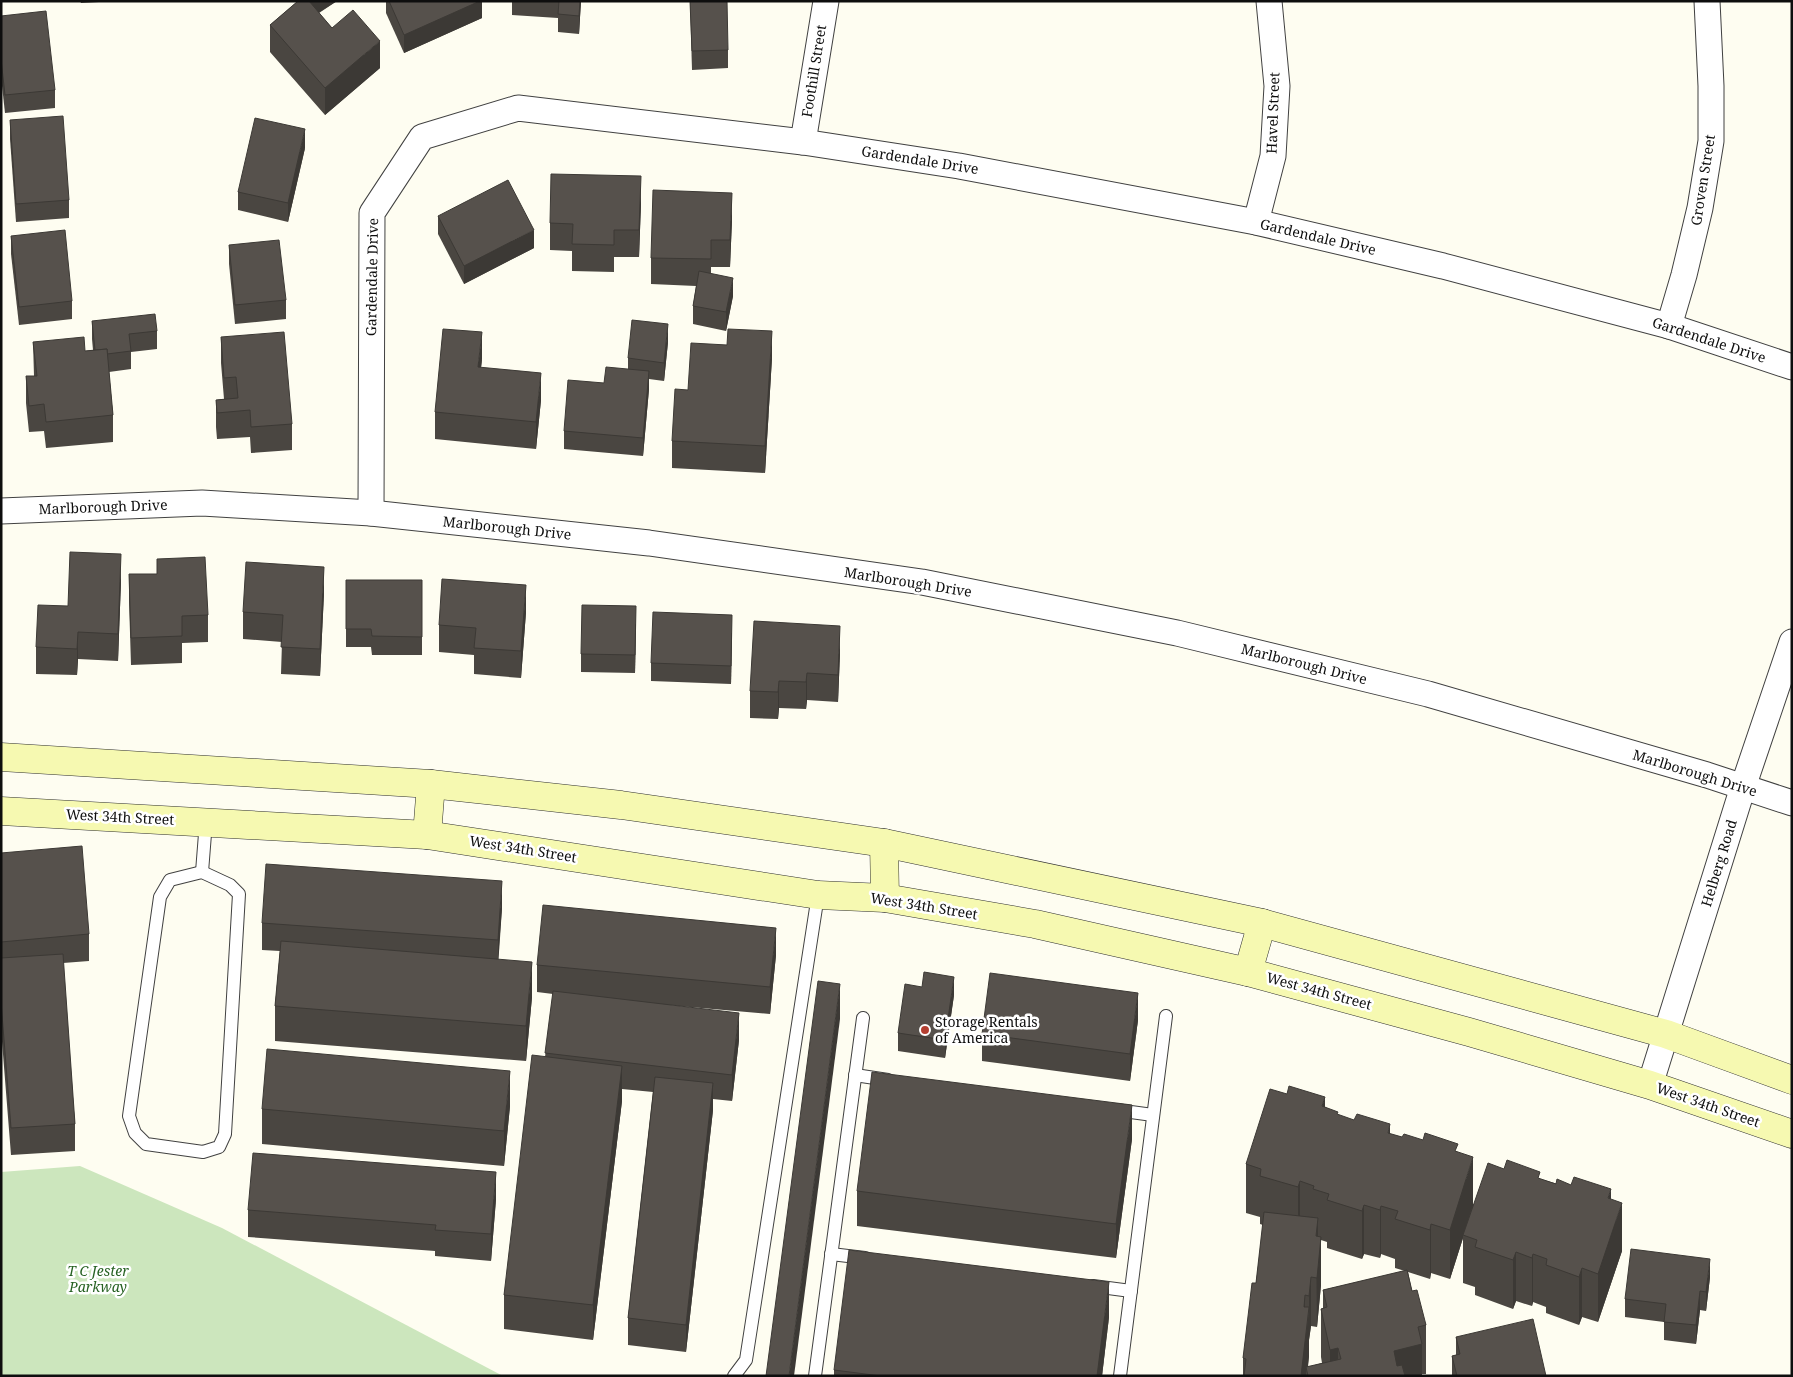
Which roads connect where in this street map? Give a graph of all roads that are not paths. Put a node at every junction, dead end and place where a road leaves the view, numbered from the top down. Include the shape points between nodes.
1 (826, 1) edge
2 (1269, 1) edge
3 (1707, 1) edge
4 (803, 142) junction
5 (1256, 222) junction
6 (1669, 326) junction
7 (1792, 367) edge
8 (1, 511) edge
9 (371, 513) junction
10 (1792, 642) edge
11 (1, 757) edge
12 (431, 784) junction
13 (1743, 787) junction
14 (1792, 803) edge
15 (1, 811) edge
16 (206, 821) junction
17 (427, 835) junction
18 (884, 843) junction
19 (202, 872) junction
20 (818, 895) junction
21 (885, 898) junction
22 (1262, 923) junction
23 (1248, 972) junction
24 (1166, 1016) dead end
25 (863, 1018) dead end
26 (1666, 1034) junction
27 (855, 1076) junction
28 (1792, 1080) edge
29 (903, 1082) edge
30 (1650, 1085) junction
31 (1105, 1109) edge
32 (1153, 1115) junction
33 (1792, 1134) edge
34 (831, 1254) junction
35 (880, 1260) edge
36 (1082, 1285) edge
37 (1131, 1291) junction
38 (734, 1376) edge
39 (815, 1376) edge
40 (1120, 1376) edge

1 - 4 street, Foothill Street
2 - 5 street, Havel Street via 1277,95 1272,156
3 - 6 street, Groven Street via 1711,141 1700,208
4 - 5 street, Gardendale Drive via 959,166
4 - 9 street, Gardendale Drive via 518,108 422,137 372,213
5 - 6 street, Gardendale Drive via 1444,266
6 - 7 street, Gardendale Drive
8 - 9 street, Marlborough Drive via 202,503
9 - 13 street, Marlborough Drive via 650,543 932,584 1177,633 1428,694
10 - 13 street, Helberg Road
11 - 12 main road
12 - 17 main road
12 - 18 main road via 621,805
13 - 14 street, Marlborough Drive
13 - 26 street, Helberg Road
15 - 16 main road, West 34th Street
16 - 17 main road, West 34th Street
16 - 19 lane
17 - 20 main road, West 34th Street
18 - 21 main road
18 - 22 main road
19 - 19 lane via 170,880 160,897 129,1116 135,1132 146,1144 203,1152 219,1147 225,1134 239,894 230,885
20 - 21 main road, West 34th Street
20 - 38 lane via 746,1360
21 - 23 main road, West 34th Street via 1034,924
22 - 23 main road
22 - 26 main road
23 - 30 main road, West 34th Street
24 - 32 lane
25 - 27 lane
26 - 28 main road
26 - 30 street, Helberg Road
27 - 29 lane
27 - 34 lane
30 - 33 main road, West 34th Street
31 - 32 lane
32 - 37 lane
34 - 35 lane
34 - 39 lane
36 - 37 lane
37 - 40 lane

